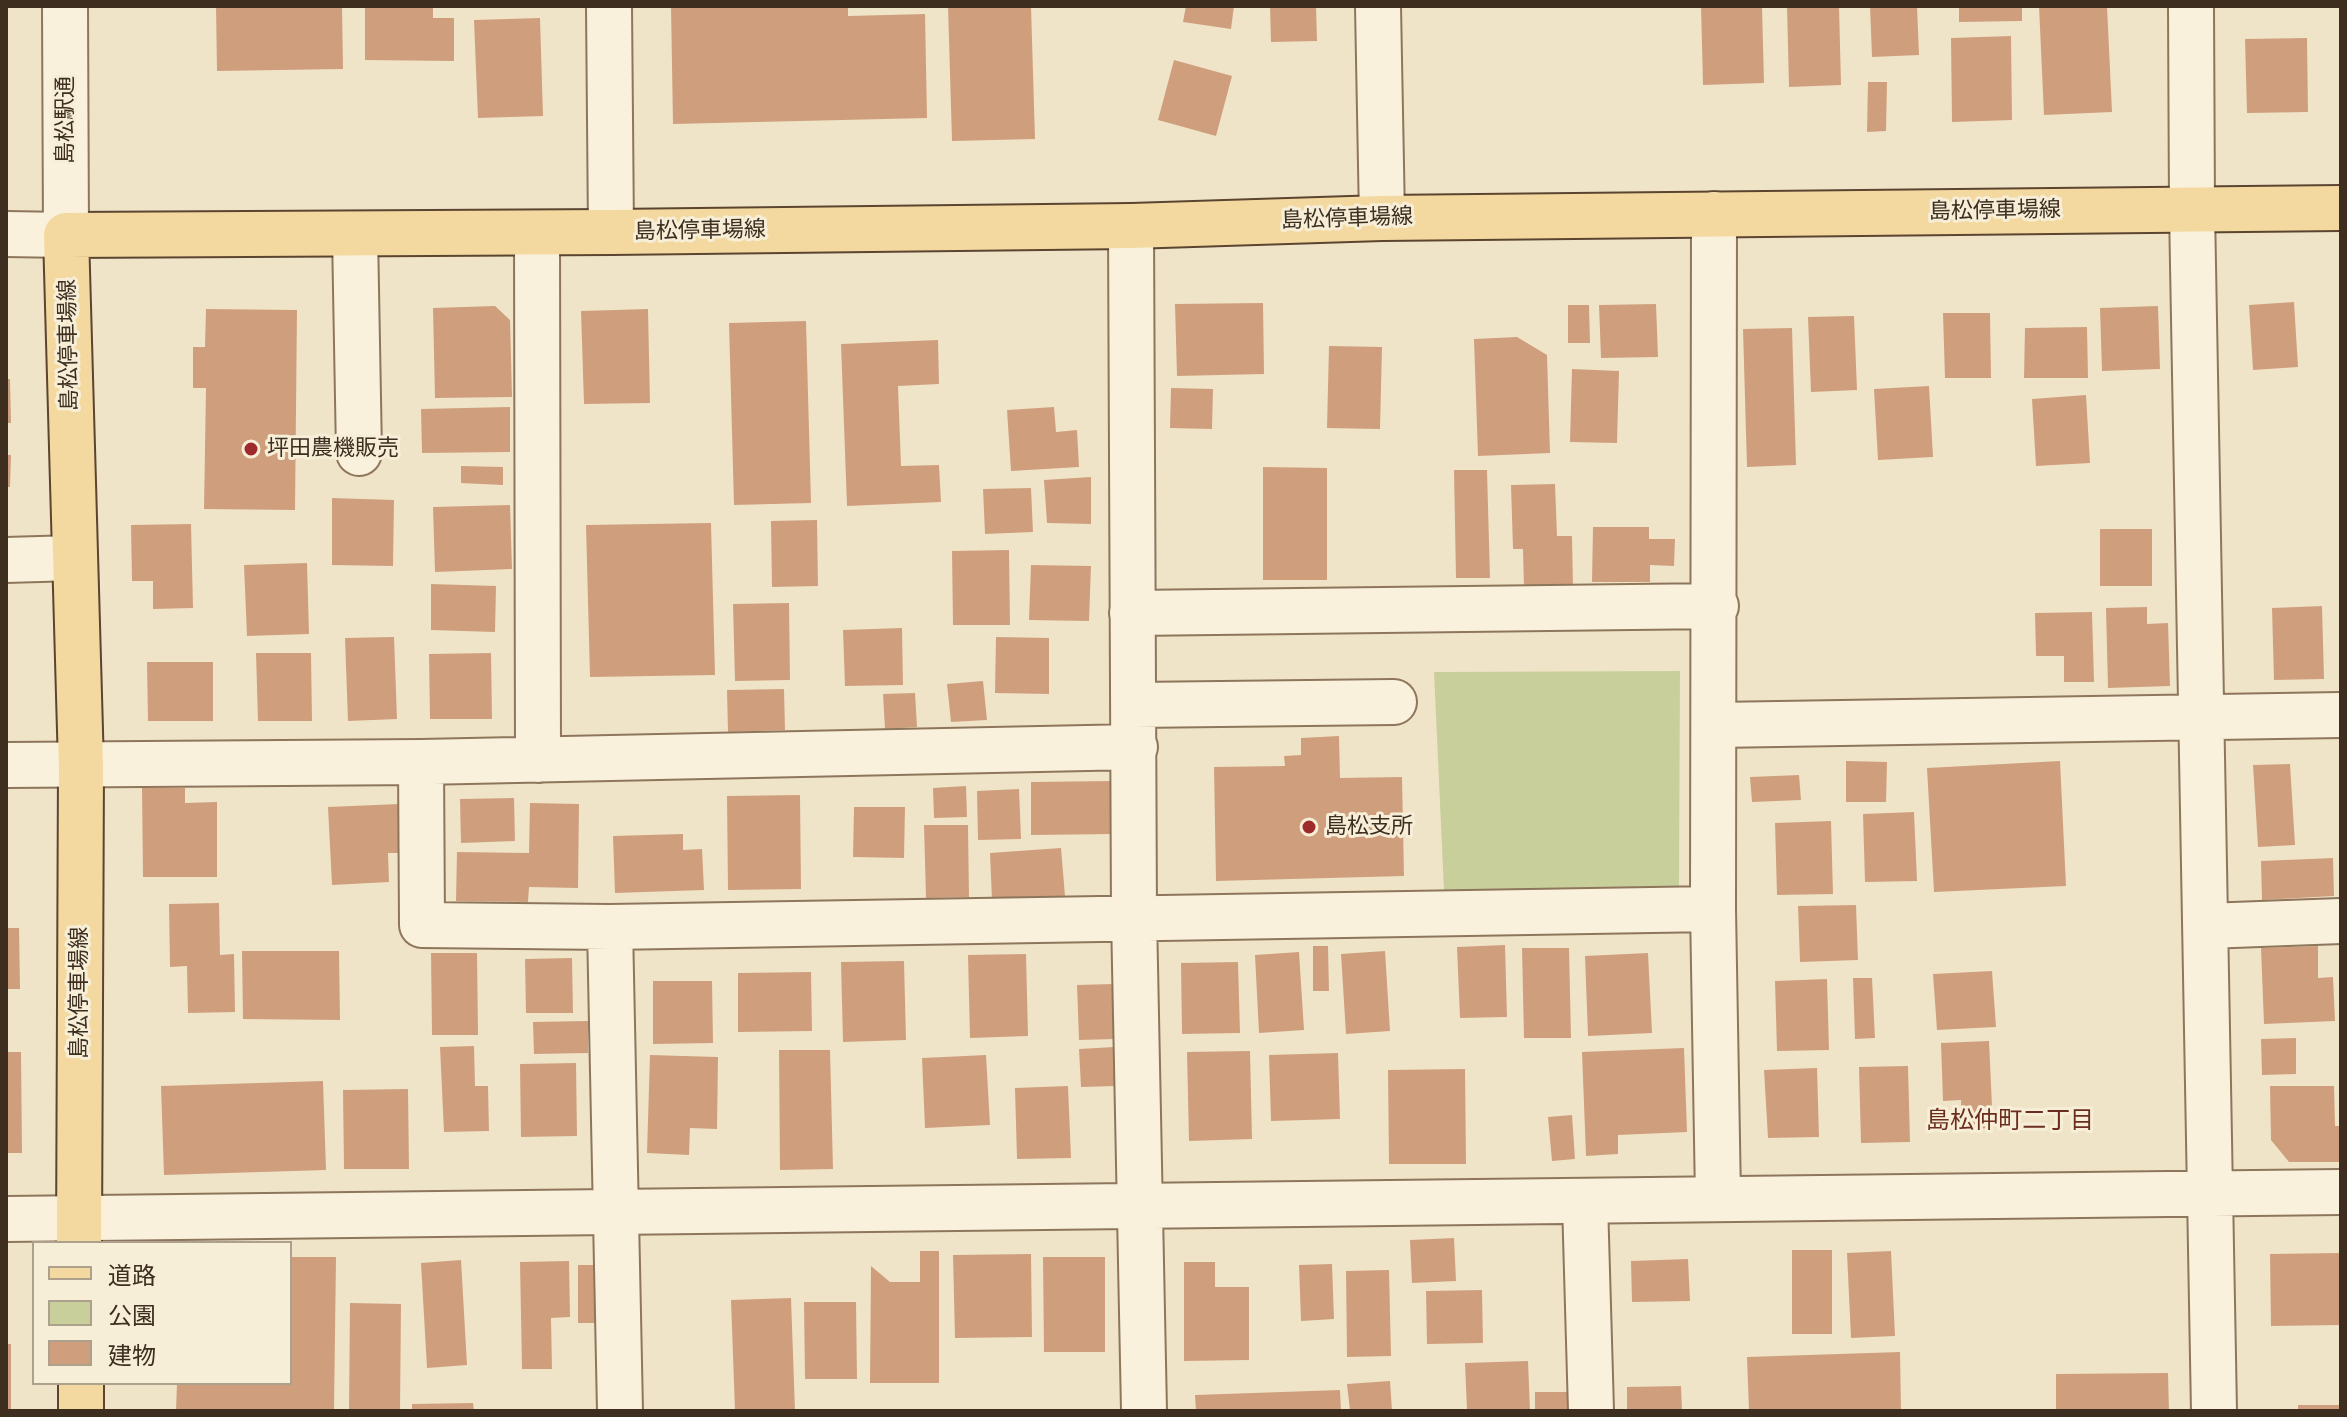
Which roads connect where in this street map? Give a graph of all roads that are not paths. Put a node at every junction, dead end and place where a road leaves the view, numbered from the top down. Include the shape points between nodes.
1 (65, 6) edge
2 (609, 6) edge
3 (1378, 6) edge
4 (2191, 6) edge
5 (2341, 208) edge
6 (2192, 210) junction
7 (1714, 214) junction
8 (1382, 218) junction
9 (1131, 226) junction
10 (611, 232) junction
11 (537, 233) junction
12 (6, 234) edge
13 (355, 234) junction
14 (66, 235) junction
15 (359, 453) dead end
16 (74, 558) junction
17 (6, 560) edge
18 (1716, 606) junction
19 (1132, 613) junction
20 (1394, 702) dead end
21 (2341, 715) edge
22 (2203, 718) junction
23 (1716, 725) junction
24 (1134, 726) junction
25 (538, 760) junction
26 (421, 762) junction
27 (6, 765) edge
28 (81, 766) junction
29 (1713, 909) junction
30 (1134, 916) junction
31 (2341, 921) edge
32 (2206, 926) junction
33 (610, 927) junction
34 (2212, 1192) junction
35 (2341, 1192) edge
36 (1718, 1197) junction
37 (1585, 1202) junction
38 (1139, 1206) junction
39 (615, 1210) junction
40 (6, 1219) edge
41 (79, 1231) edge
42 (81, 1385) edge
43 (81, 1411) edge
44 (620, 1411) edge
45 (1144, 1411) edge
46 (1591, 1411) edge
47 (2214, 1411) edge

1 - 14 street, 島松駅通
2 - 10 street
3 - 8 street
4 - 6 street
5 - 6 main road, 島松停車場線
6 - 7 main road, 島松停車場線
6 - 22 street
7 - 8 main road, 島松停車場線
7 - 18 street
8 - 9 main road, 島松停車場線
9 - 10 main road, 島松停車場線
9 - 19 street
10 - 11 main road, 島松停車場線
11 - 13 main road, 島松停車場線
11 - 25 street
12 - 14 street
13 - 14 main road, 島松停車場線
13 - 15 street
14 - 16 main road, 島松停車場線
16 - 17 street
16 - 28 main road, 島松停車場線
18 - 19 street
18 - 23 street
19 - 24 street
20 - 24 street
21 - 22 street
22 - 23 street
22 - 32 street
23 - 29 street
24 - 25 street
24 - 30 street
25 - 26 street
26 - 28 street
26 - 33 street via 422,925
27 - 28 street
28 - 41 main road, 島松停車場線
29 - 30 street
29 - 36 street
30 - 33 street
30 - 38 street
31 - 32 street
32 - 34 street
33 - 39 street
34 - 35 street
34 - 36 street
34 - 47 street
36 - 37 street
37 - 38 street
37 - 46 street
38 - 39 street
38 - 45 street
39 - 41 street
39 - 44 street
40 - 41 street
42 - 43 main road

